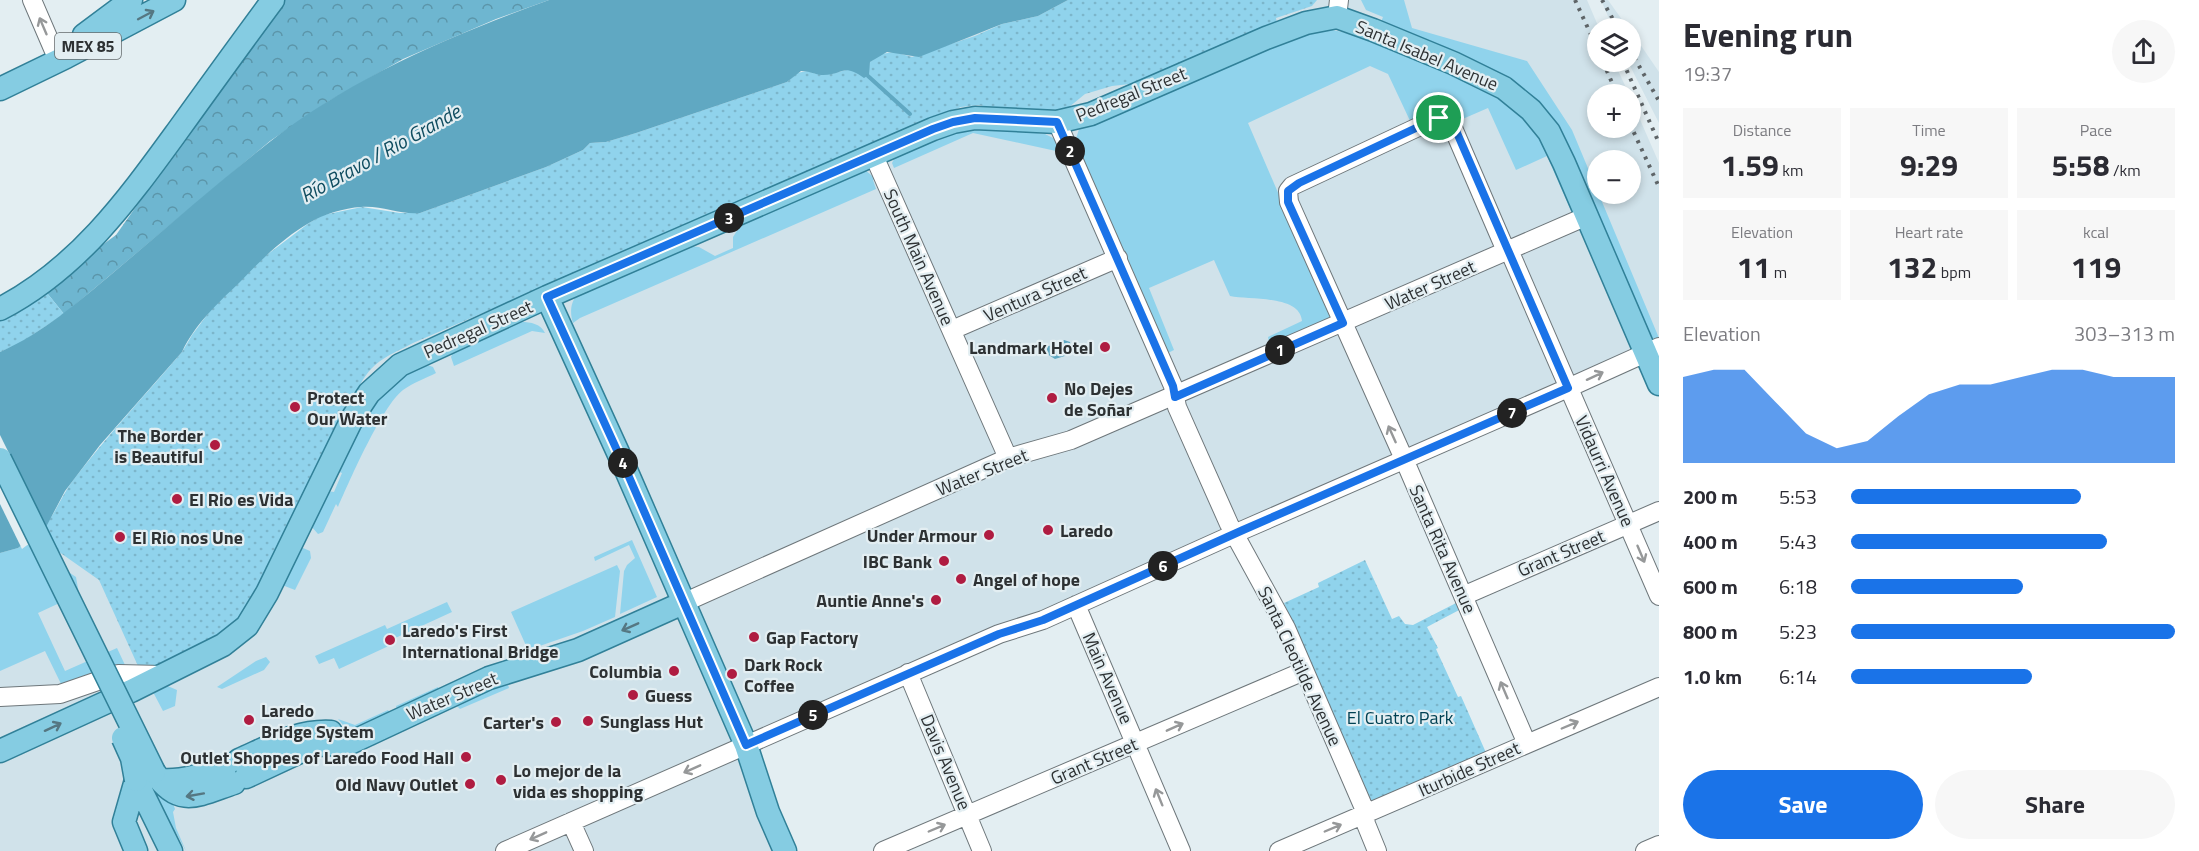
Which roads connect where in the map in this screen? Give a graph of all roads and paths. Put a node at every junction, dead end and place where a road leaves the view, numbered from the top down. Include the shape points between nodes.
1 (32, 0) edge
2 (131, 0) edge
3 (174, 0) edge
4 (273, 0) edge
5 (1338, 9) edge
6 (60, 54) junction
7 (0, 81) edge
8 (0, 89) edge
9 (1446, 117) joint
10 (1057, 122) junction
11 (874, 156) junction
12 (1587, 216) junction
13 (1509, 250) junction
14 (1118, 258) junction
15 (547, 297) junction
16 (0, 309) edge
17 (1343, 323) junction
18 (952, 330) junction
19 (1652, 350) edge
20 (1659, 384) edge
21 (1568, 388) junction
22 (1175, 397) junction
23 (1008, 458) junction
24 (0, 459) edge
25 (1404, 459) junction
26 (0, 486) edge
27 (1659, 511) edge
28 (1628, 525) junction
29 (1234, 534) junction
30 (1464, 596) junction
31 (1659, 596) edge
32 (683, 603) junction
33 (1076, 605) junction
34 (1304, 670) junction
35 (908, 673) junction
36 (133, 682) junction
37 (1659, 687) edge
38 (0, 697) edge
39 (1137, 743) junction
40 (1527, 744) junction
41 (746, 745) junction
42 (1, 749) edge
43 (150, 777) junction
44 (968, 815) junction
45 (1364, 815) junction
46 (571, 822) junction
47 (1659, 845) edge
48 (136, 851) edge
49 (148, 851) edge
50 (160, 851) edge
51 (171, 851) edge
52 (505, 851) edge
53 (584, 851) edge
54 (785, 851) edge
55 (884, 851) edge
56 (982, 851) edge
57 (1181, 851) edge
58 (1279, 851) edge
59 (1377, 851) edge
60 (1645, 851) edge

6 -> 1 street
2 - 6 main road, MEX 85
6 -> 3 main road, MEX 85
4 - 16 main road via 115,215 66,264
5 - 10 main road, Pedregal Street via 1091,114
5 - 12 main road, Santa Isabel Avenue via 1373,30 1504,88 1531,110 1549,132
6 - 7 main road, MEX 85
6 - 8 main road, MEX 85
9 - 13 street, Vidaurri Avenue via 1454,126 1503,244
9 - 17 street, Santa Rita Avenue via 1288,191 1288,202
10 - 11 main road, Pedregal Street via 975,118 953,122
10 - 14 street, Santa Cleotilde Avenue
11 - 15 main road, Pedregal Street
11 - 18 street, South Main Avenue
12 - 13 street, Water Street
12 - 19 main road, Santa Isabel Avenue
13 - 17 street, Water Street
13 - 21 street, Vidaurri Avenue
14 - 18 street, Ventura Street
14 - 22 street, Santa Cleotilde Avenue
15 - 32 main road
15 - 36 main road, Pedregal Street via 399,365 385,376 353,417 272,584 247,626 223,645 162,675
17 - 22 street, Water Street
25 -> 17 street, Santa Rita Avenue
18 - 23 street, South Main Avenue
19 - 20 main road, Santa Isabel Avenue
21 -> 19 street
21 - 25 street
21 - 28 street, Vidaurri Avenue
22 - 23 street, Water Street via 1071,440
22 - 29 street, Santa Cleotilde Avenue
23 - 32 street, Water Street
24 - 43 main road, bridge
25 - 29 street
25 - 30 street, Santa Rita Avenue
26 - 43 main road, bridge via 134,766
27 - 28 street, Grant Street
28 - 30 street, Grant Street
28 -> 31 street, Vidaurri Avenue
29 - 33 street
29 - 34 street, Santa Cleotilde Avenue
40 -> 30 street, Santa Rita Avenue
32 - 41 main road
32 -> 43 main road, Water Street via 578,650 489,678 350,742 318,745 236,772 204,793 176,795
33 - 35 street
33 - 39 street, Main Avenue
39 -> 34 street, Grant Street
34 - 45 street, Santa Cleotilde Avenue
35 - 41 street
35 - 44 street, Davis Avenue
36 - 38 street via 118,674 60,694
42 -> 36 main road, Pedregal Street
40 -> 37 street, Iturbide Street
39 - 44 street, Grant Street
57 -> 39 street, Main Avenue
40 - 45 street, Iturbide Street
41 -> 46 street
41 - 54 main road
43 - 48 main road via 124,822
43 - 49 main road via 133,816
43 - 50 main road via 142,812
43 - 51 main road
55 -> 44 street, Grant Street
44 - 56 street, Davis Avenue
58 -> 45 street, Iturbide Street
45 - 59 street, Santa Cleotilde Avenue
46 -> 52 street
46 - 53 street
47 - 60 street

